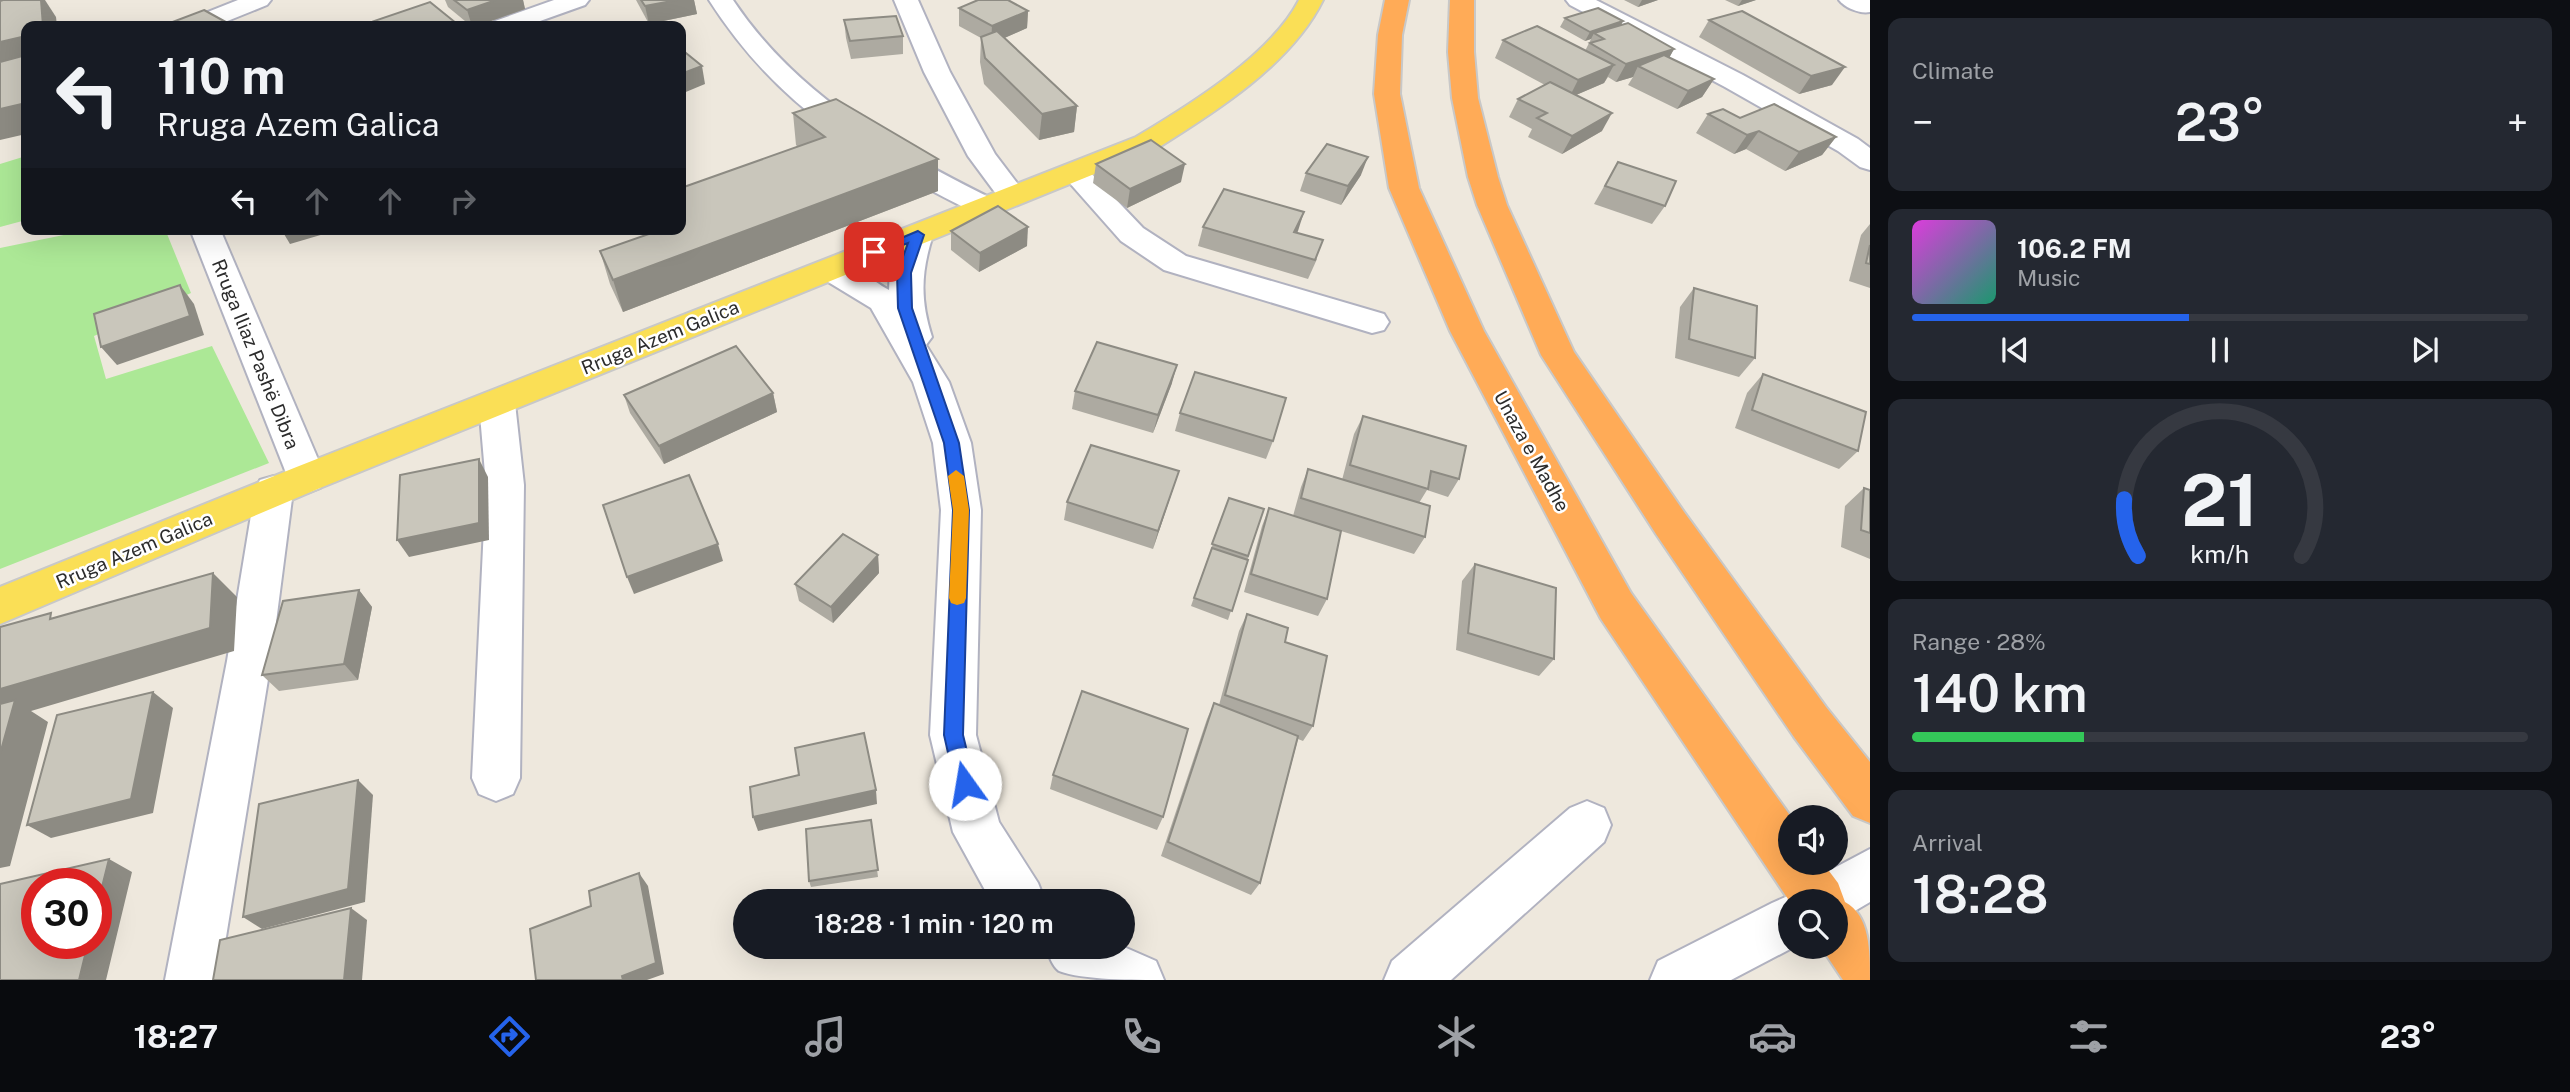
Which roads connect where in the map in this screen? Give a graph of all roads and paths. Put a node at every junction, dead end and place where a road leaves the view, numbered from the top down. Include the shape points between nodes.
1 (259, 0) edge
2 (577, 0) edge
3 (721, 0) edge
4 (906, 0) edge
5 (1311, 0) edge
6 (1397, 0) edge
7 (1462, 0) edge
8 (1578, 0) edge
9 (206, 21) edge
10 (518, 21) edge
11 (1870, 161) edge
12 (1074, 172) junction
13 (1012, 196) junction
14 (986, 207) junction
15 (207, 235) edge
16 (918, 235) junction
17 (821, 274) junction
18 (1372, 322) dead end
19 (931, 382) junction
20 (497, 403) junction
21 (290, 484) junction
22 (0, 606) edge
23 (496, 778) dead end
24 (1870, 800) edge
25 (1587, 825) dead end
26 (1778, 841) edge
27 (1870, 874) edge
28 (1802, 875) edge
29 (1013, 889) edge
30 (1813, 889) edge
31 (1843, 889) edge
32 (1778, 927) edge
33 (1848, 941) edge
34 (1092, 959) edge
35 (1870, 973) edge
36 (192, 980) edge
37 (1137, 980) edge
38 (1410, 980) edge
39 (1677, 980) edge

1 - 9 street
2 - 10 street
3 - 14 street via 769,64 828,115 921,175
4 - 13 street via 937,72 982,156
5 - 12 main road, Rruga Azem Galica via 1294,27 1245,77 1205,107 1146,143
6 - 26 highway, Unaza e Madhe via 1387,94 1404,188 1467,331 1616,606
7 - 24 highway via 1465,99 1483,177 1559,355 1670,523
8 - 11 street via 1734,81
12 - 13 main road, Rruga Azem Galica
12 - 18 street via 1148,250 1175,263
13 - 14 main road, Rruga Azem Galica
14 - 16 main road, Rruga Azem Galica
15 - 21 street, Rruga Iliaz Pashë Dibra
16 - 17 main road, Rruga Azem Galica
16 - 19 street via 904,273 905,308
17 - 19 street via 905,340
17 - 20 main road, Rruga Azem Galica
19 - 29 street via 952,443 961,510 953,735 977,832
20 - 21 main road, Rruga Azem Galica
20 - 23 street via 505,485
21 - 22 main road, Rruga Azem Galica
21 - 36 street via 249,661
25 - 38 street
27 - 31 street
28 - 30 highway
32 - 39 street
33 - 35 highway
34 - 37 street

